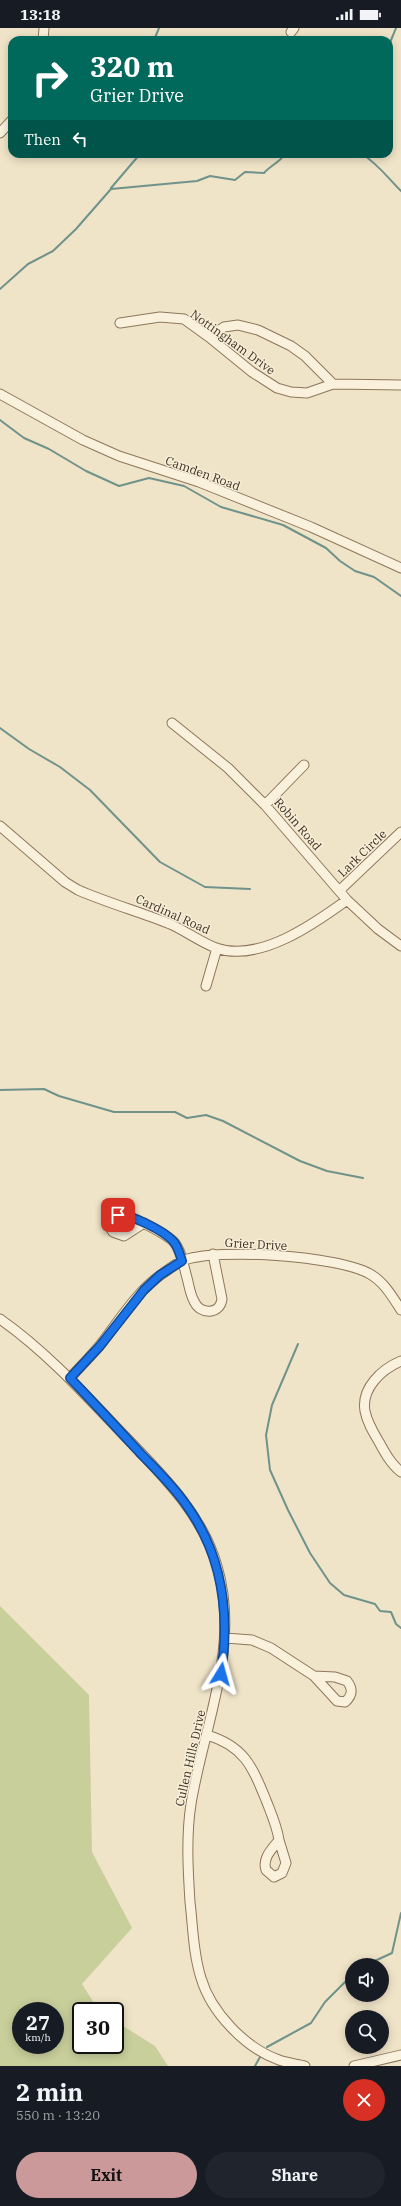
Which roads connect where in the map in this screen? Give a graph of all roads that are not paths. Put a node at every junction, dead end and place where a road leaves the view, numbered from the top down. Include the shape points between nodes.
1 (8, 124) edge
2 (0, 133) edge
3 (120, 323) dead end
4 (209, 337) junction
5 (333, 384) junction
6 (401, 385) edge
7 (0, 394) edge
8 (401, 568) edge
9 (172, 723) dead end
10 (304, 765) dead end
11 (265, 805) junction
12 (0, 826) edge
13 (401, 832) edge
14 (340, 890) junction
15 (347, 900) junction
16 (401, 946) edge
17 (217, 948) junction
18 (206, 986) dead end
19 (144, 1223) dead end
20 (213, 1254) junction
21 (182, 1261) junction
22 (401, 1310) edge
23 (0, 1319) edge
24 (401, 1361) edge
25 (70, 1378) junction
26 (401, 1472) edge
27 (225, 1638) junction
28 (314, 1676) dead end
29 (207, 1735) junction
30 (279, 1840) dead end
31 (401, 2055) edge
32 (276, 2063) edge
33 (305, 2066) edge
34 (354, 2066) edge

1 - 2 street
3 - 4 street, Nottingham Drive via 172,317 184,319
4 - 5 street, Nottingham Drive via 252,372 277,388 307,393
4 - 5 street via 224,327 238,325 258,330 305,356
5 - 6 street, Nottingham Drive
7 - 8 street, Camden Road via 83,440 126,458 199,482 311,527
9 - 11 street, Robin Road via 228,768
10 - 11 street
11 - 14 street, Robin Road
12 - 17 street, Cardinal Road via 65,882 78,890 174,926
13 - 14 street, Lark Circle
14 - 15 street, Robin Road
15 - 16 street, Robin Road
15 - 17 street, Cardinal Road via 318,921 263,947 246,951
17 - 18 street
19 - 21 street via 174,1242
20 - 21 street, Grier Drive
20 - 21 street via 222,1299 221,1305 211,1312 201,1310 194,1301
20 - 22 street, Grier Drive via 233,1253 304,1259 363,1270 386,1287
21 - 25 street, Grier Drive via 160,1275 144,1290 100,1346
23 - 25 street, Cullen Hills Drive
24 - 26 street via 381,1373 374,1381 366,1395 365,1410 371,1429 386,1455
25 - 27 street, Cullen Hills Drive via 176,1492 197,1521 212,1552 221,1582 224,1595
27 - 28 street via 252,1640 262,1644
27 - 29 street, Cullen Hills Drive via 219,1686
29 - 30 street via 230,1744 249,1764 277,1828
29 - 32 street, Cullen Hills Drive via 188,1822 189,1886 194,1941 200,1972 208,1995 231,2028
31 - 34 street
32 - 33 street, Cullen Hills Drive

